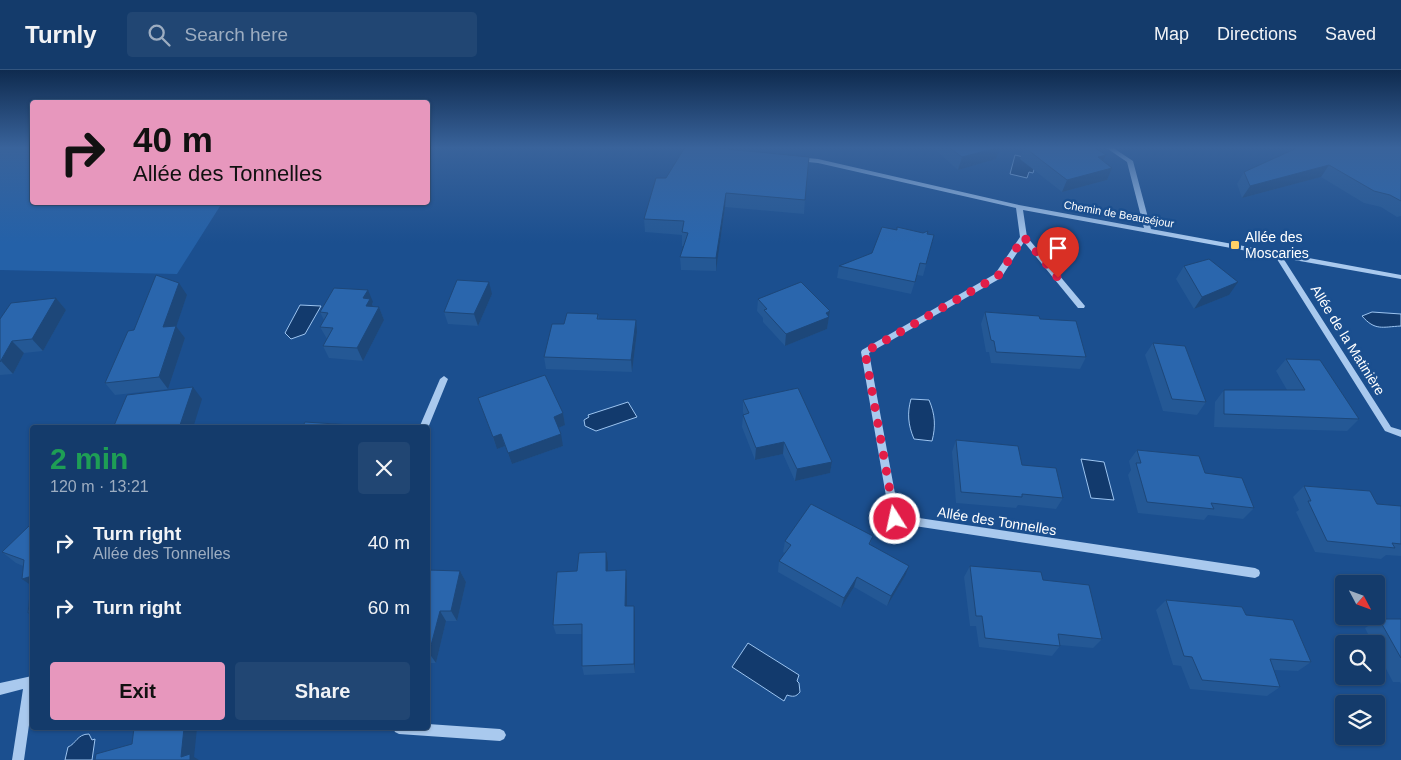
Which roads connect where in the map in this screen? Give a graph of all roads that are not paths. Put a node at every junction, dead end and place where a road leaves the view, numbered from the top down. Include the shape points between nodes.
1 (898, 179) edge
2 (1135, 179) edge
3 (1019, 207) junction
4 (1148, 230) junction
5 (1024, 237) junction
6 (1277, 254) junction
7 (1401, 276) edge
8 (1081, 306) dead end
9 (444, 379) dead end
10 (424, 425) edge
11 (1401, 434) edge
12 (1255, 573) dead end
13 (30, 683) edge
14 (0, 689) edge
15 (30, 689) edge
16 (428, 730) edge
17 (500, 735) dead end
18 (18, 760) edge

1 - 3 street, Chemin de Beauséjour
2 - 4 street
3 - 4 street, Chemin de Beauséjour
3 - 5 street
4 - 6 street, Chemin de Beauséjour
5 - 8 street
5 - 12 street, Allée des Tonnelles via 998,276 865,352 895,519
6 - 7 street, Chemin de Beauséjour
6 - 11 street, Allée de la Matinière via 1388,429
9 - 10 street
13 - 14 street
15 - 18 street
16 - 17 street

